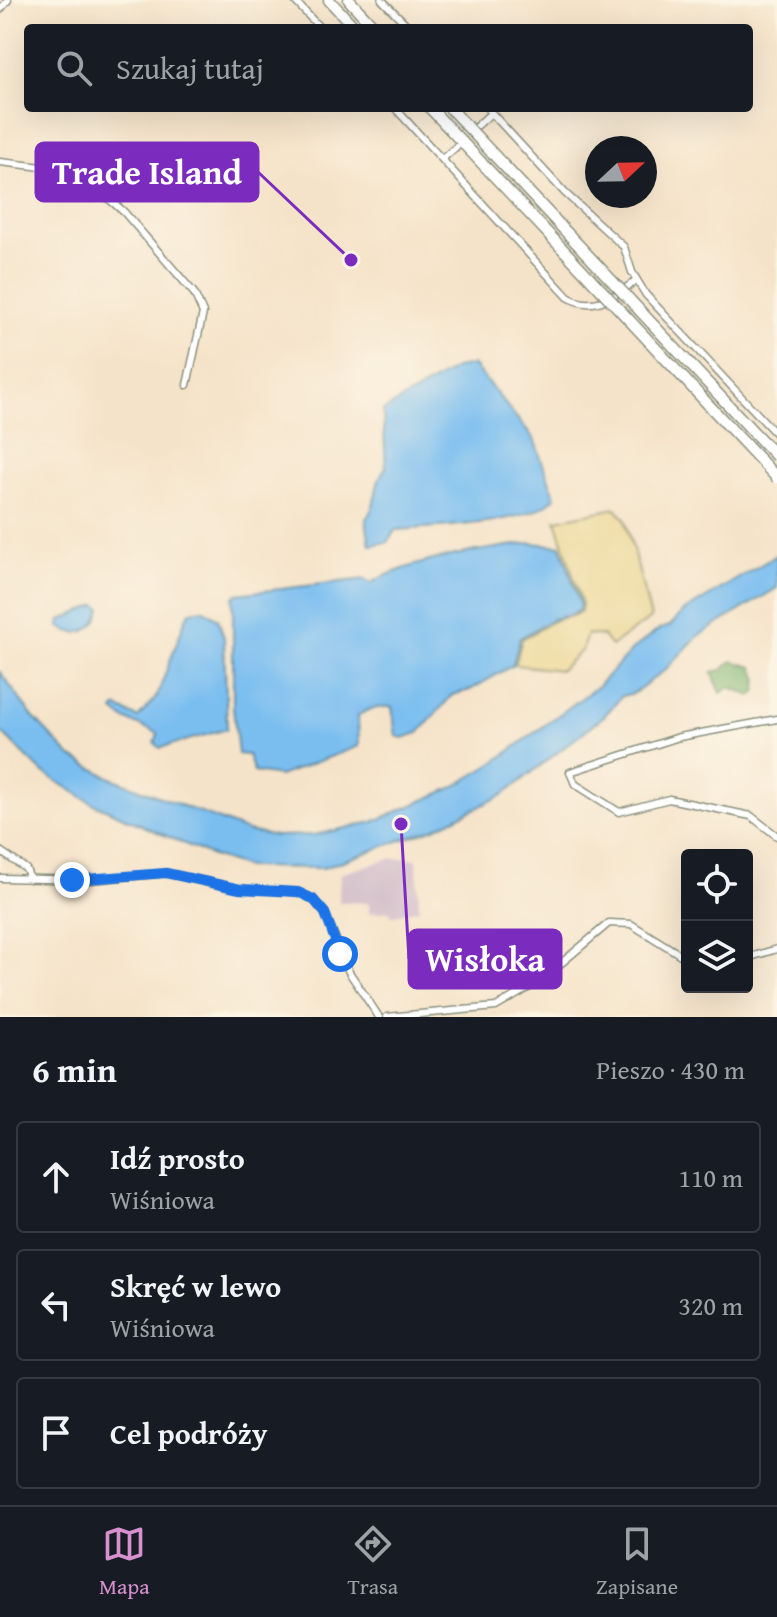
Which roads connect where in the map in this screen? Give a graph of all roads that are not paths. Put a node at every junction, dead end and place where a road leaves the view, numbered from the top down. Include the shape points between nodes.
1 (8, 0) edge
2 (294, 0) edge
3 (329, 0) edge
4 (349, 0) edge
5 (382, 0) edge
6 (0, 10) edge
7 (316, 24) edge
8 (351, 24) edge
9 (371, 24) edge
10 (406, 24) edge
11 (399, 112) edge
12 (434, 112) edge
13 (454, 112) edge
14 (488, 112) edge
15 (491, 112) edge
16 (478, 125) dead end
17 (456, 147) dead end
18 (442, 159) junction
19 (0, 162) edge
20 (636, 281) junction
21 (187, 385) dead end
22 (777, 435) edge
23 (777, 457) edge
24 (777, 478) edge
25 (777, 719) edge
26 (777, 836) edge
27 (0, 851) edge
28 (0, 878) edge
29 (30, 879) junction
30 (777, 949) edge
31 (681, 955) edge
32 (753, 956) edge
33 (379, 1017) edge
34 (387, 1017) edge

1 - 6 street
2 - 7 street
3 - 8 highway
4 - 9 highway
5 - 10 street
11 - 18 street
12 - 24 highway, bridge
13 - 23 highway, bridge
14 - 16 street
15 - 20 street via 565,193 624,247
17 - 18 street
18 - 20 street via 568,297 587,305 599,303
19 - 21 street via 51,168 94,186 124,212 188,286 203,313
20 - 22 street
25 - 26 street via 679,737 570,772 575,784 619,812 669,799 751,816
27 - 29 street via 26,869
28 - 29 street
29 - 33 street via 166,873 219,886 306,895 325,913 349,972
30 - 32 street
31 - 34 street via 618,921 600,928 540,981 496,1007

